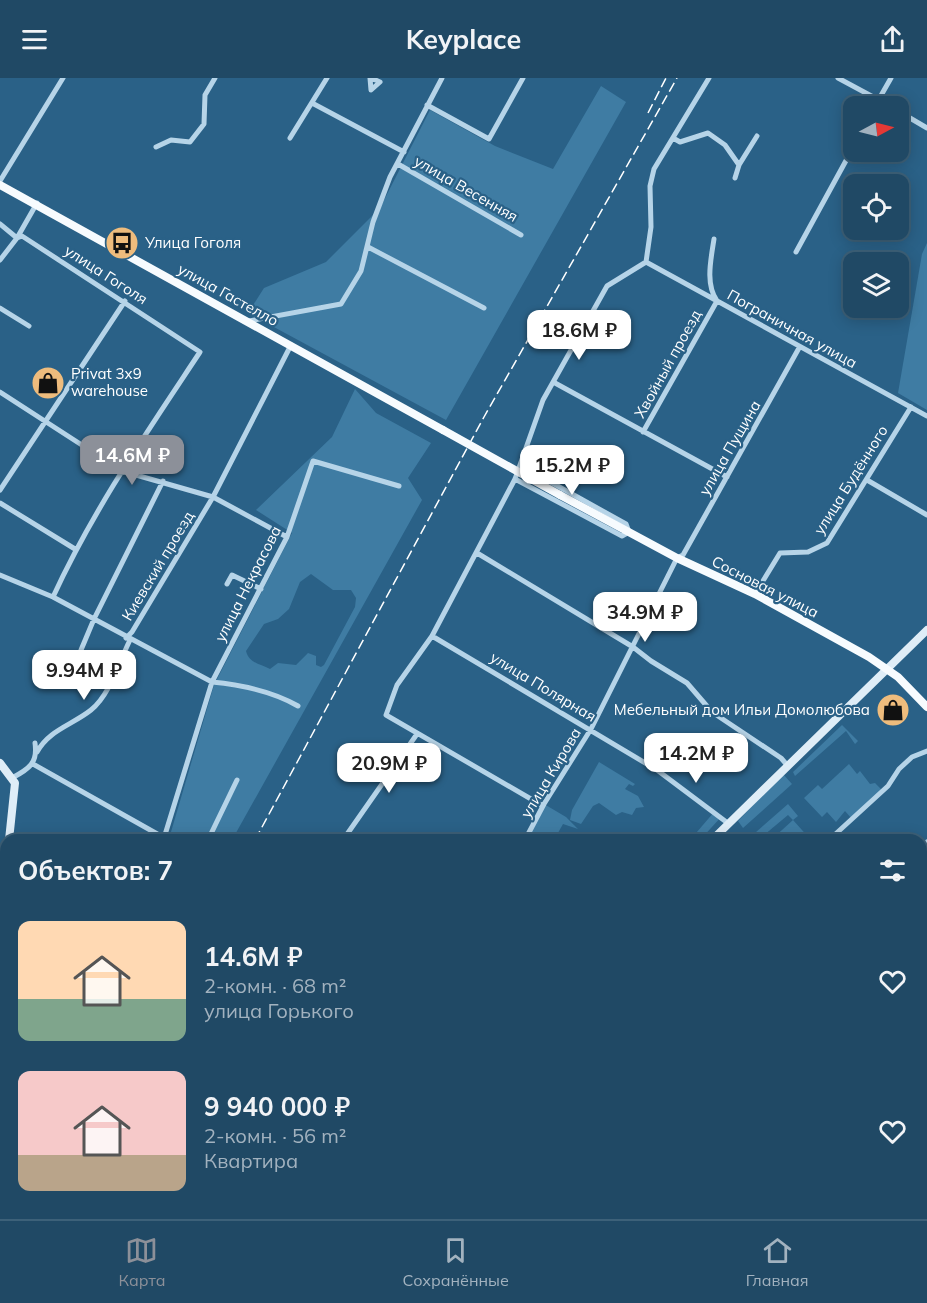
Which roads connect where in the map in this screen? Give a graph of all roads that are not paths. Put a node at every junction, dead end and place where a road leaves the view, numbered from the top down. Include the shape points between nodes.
1 (63, 78) edge
2 (214, 78) edge
3 (327, 78) edge
4 (442, 78) edge
5 (523, 78) edge
6 (709, 78) edge
7 (838, 78) edge
8 (891, 78) edge
9 (872, 96) edge
10 (881, 96) edge
11 (312, 103) junction
12 (427, 105) junction
13 (909, 117) edge
14 (927, 128) edge
15 (757, 136) dead end
16 (290, 138) dead end
17 (673, 138) junction
18 (156, 147) dead end
19 (404, 152) junction
20 (845, 162) edge
21 (398, 164) junction
22 (739, 165) junction
23 (735, 178) dead end
24 (0, 183) edge
25 (37, 203) junction
26 (0, 224) edge
27 (521, 235) dead end
28 (17, 238) junction
29 (714, 239) dead end
30 (368, 247) junction
31 (796, 252) dead end
32 (0, 260) edge
33 (646, 262) junction
34 (125, 301) junction
35 (717, 301) junction
36 (0, 308) edge
37 (483, 308) dead end
38 (249, 321) junction
39 (29, 326) dead end
40 (291, 345) junction
41 (799, 348) junction
42 (555, 382) junction
43 (0, 392) edge
44 (911, 407) junction
45 (927, 416) edge
46 (43, 421) junction
47 (643, 432) junction
48 (520, 465) junction
49 (122, 471) junction
50 (727, 477) junction
51 (515, 479) junction
52 (867, 480) junction
53 (163, 481) junction
54 (1, 485) edge
55 (399, 486) dead end
56 (560, 495) joint
57 (213, 497) junction
58 (0, 503) edge
59 (927, 514) edge
60 (629, 532) junction
61 (287, 537) junction
62 (75, 549) junction
63 (477, 553) junction
64 (677, 558) junction
65 (0, 575) edge
66 (227, 584) dead end
67 (261, 589) junction
68 (755, 594) junction
69 (53, 597) junction
70 (94, 619) junction
71 (927, 630) edge
72 (432, 636) junction
73 (128, 639) junction
74 (633, 647) junction
75 (81, 650) dead end
76 (888, 669) junction
77 (212, 682) junction
78 (298, 706) dead end
79 (927, 707) edge
80 (591, 729) junction
81 (417, 734) junction
82 (35, 743) dead end
83 (37, 752) junction
84 (927, 752) edge
85 (0, 763) edge
86 (33, 764) junction
87 (787, 765) junction
88 (12, 778) junction
89 (237, 780) dead end
90 (543, 806) junction
91 (729, 824) junction
92 (10, 834) edge
93 (157, 834) edge
94 (167, 834) edge
95 (211, 834) edge
96 (347, 834) edge
97 (528, 834) edge
98 (718, 834) edge
99 (836, 834) edge

1 - 24 street
2 - 18 street via 205,95 204,124 190,142 171,140
3 - 11 street
4 - 12 street
5 - 12 street via 489,139
6 - 17 street
7 - 9 street
8 - 10 street
11 - 16 street
11 - 19 street
12 - 19 street
13 - 14 street
15 - 22 street
17 - 22 street via 680,142 708,133 725,145
17 - 33 street via 660,156 650,186 651,227
19 - 21 street
20 - 31 street
21 - 27 street, улица Весенняя
21 - 30 street via 373,222
22 - 23 street
24 - 25 main road, улица Гастелло
25 - 28 street
25 - 38 main road, улица Гастелло
26 - 28 street, улица Гоголя
28 - 32 street
28 - 34 street, улица Гоголя via 22,236
29 - 35 street, Хвойный проезд via 710,266 712,295
30 - 37 street
30 - 38 street via 361,271 341,304
33 - 35 street, Пограничная улица
33 - 42 street via 607,286
34 - 46 street
34 - 49 street, улица Гоголя via 200,352
35 - 41 street, Пограничная улица
35 - 47 street, Хвойный проезд
36 - 39 street
38 - 40 main road, улица Гастелло
40 - 56 main road, улица Гастелло, bridge
40 - 57 street, Киевский проезд
41 - 44 street, Пограничная улица
41 - 50 street, улица Пущина
42 - 47 street
42 - 48 street via 543,400
43 - 46 street
44 - 45 street, Пограничная улица
44 - 52 street, улица Будённого
46 - 49 street
46 - 54 street
47 - 50 street
48 - 51 street
48 - 60 street via 626,524
49 - 53 street
49 - 62 street
50 - 64 street, улица Пущина
51 - 60 street via 622,536
51 - 63 street
52 - 59 street
52 - 68 street, улица Будённого via 827,543 808,552 780,552
53 - 57 street
53 - 70 street
55 - 61 street, улица Некрасова via 313,461
56 - 60 main road, Сосновая улица
57 - 61 street
57 - 73 street, Киевский проезд
58 - 62 street
60 - 64 main road, Сосновая улица
61 - 67 street, улица Некрасова
62 - 69 street
63 - 72 street
63 - 74 street
64 - 68 main road, Сосновая улица
64 - 74 street, улица Кирова
65 - 69 street
66 - 67 street via 232,575
67 - 77 street, улица Некрасова
68 - 76 main road, Сосновая улица
69 - 70 street
70 - 73 street
70 - 75 street
71 - 76 main road
72 - 80 street, улица Полярная
72 - 81 street via 397,685 386,714
73 - 77 street
73 - 83 street, Киевский проезд via 102,698 92,709 51,734
74 - 80 street, улица Кирова
74 - 87 street via 687,683 712,712
76 - 79 main road, Сосновая улица
76 - 87 main road
77 - 78 street via 237,684 281,696
77 - 94 street, улица Некрасова
80 - 90 street, улица Кирова
80 - 91 street, улица Полярная via 657,770
81 - 90 street
81 - 96 street
82 - 83 street
83 - 86 street
84 - 99 street via 912,757 888,786
85 - 88 main road
86 - 88 street
86 - 93 street
87 - 91 main road
88 - 92 main road via 15,783
89 - 95 street
90 - 97 street, улица Кирова
91 - 98 main road

